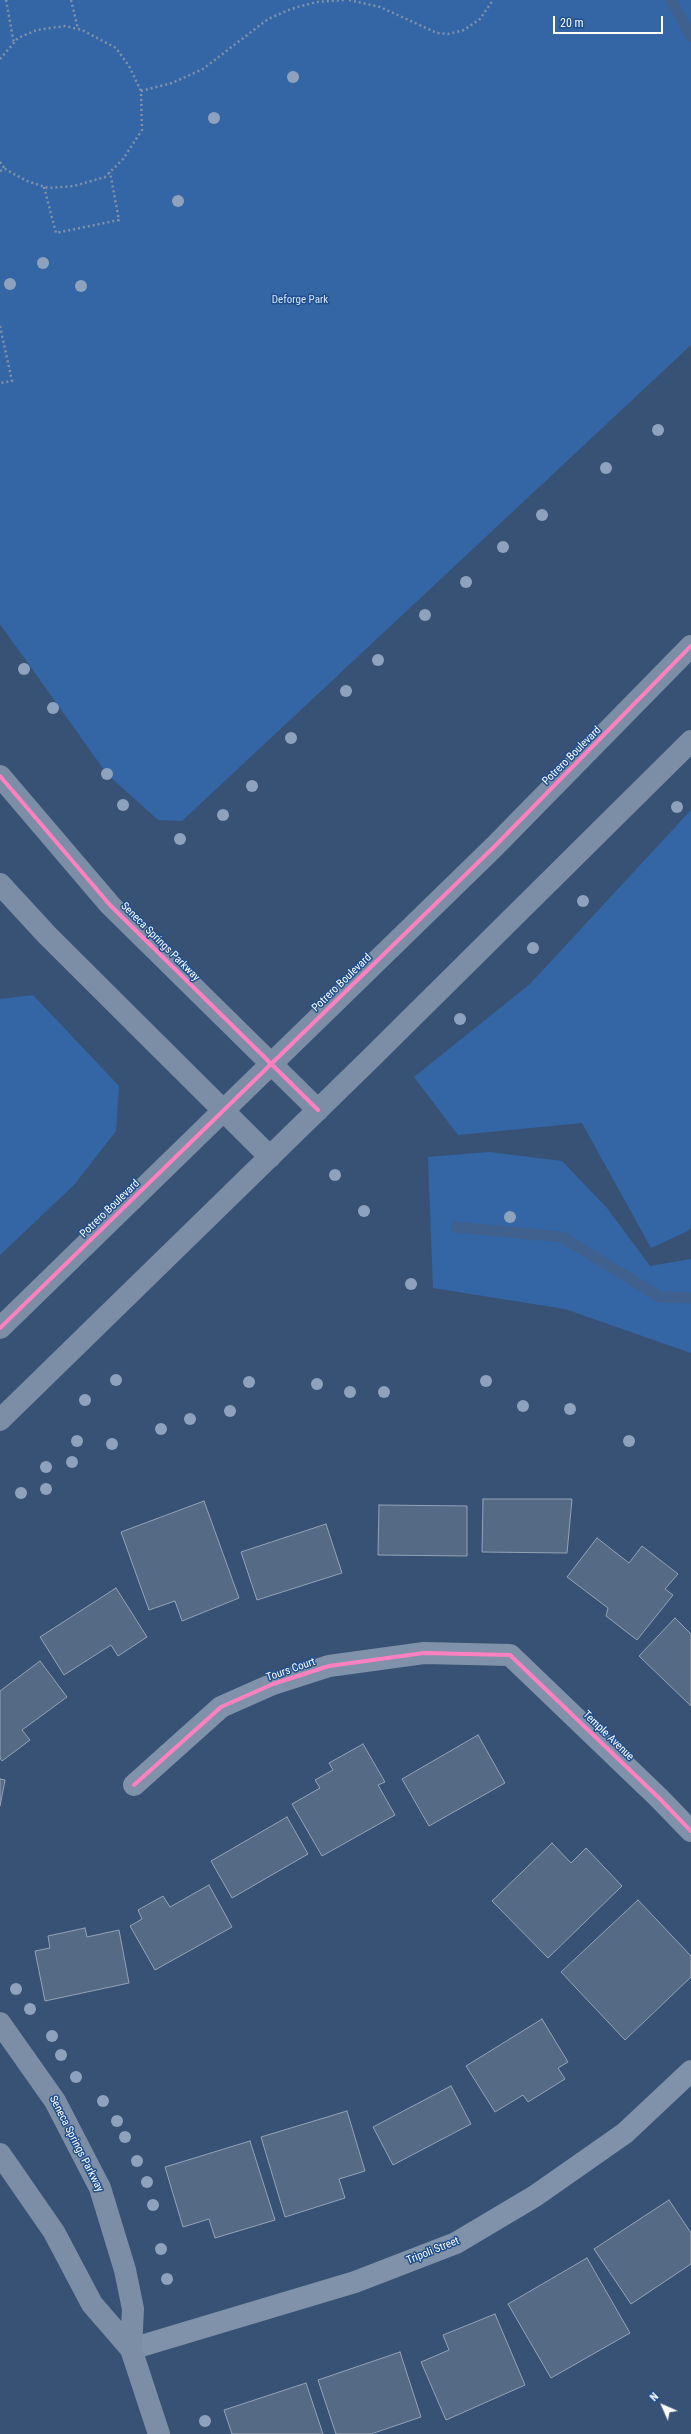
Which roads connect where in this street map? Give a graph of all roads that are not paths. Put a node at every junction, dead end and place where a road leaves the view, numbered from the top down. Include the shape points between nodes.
1 (691, 646) edge
2 (691, 741) edge
3 (0, 776) edge
4 (0, 884) edge
5 (271, 1064) junction
6 (318, 1110) junction
7 (223, 1111) junction
8 (270, 1157) junction
9 (0, 1328) edge
10 (0, 1420) edge
11 (510, 1655) joint
12 (134, 1785) dead end
13 (691, 1831) edge
14 (0, 2023) edge
15 (691, 2071) edge
16 (0, 2154) edge
17 (131, 2349) junction
18 (159, 2434) edge

1 - 5 street, Potrero Boulevard via 495,846
2 - 6 street
3 - 5 street, Seneca Springs Parkway via 110,905
4 - 7 street via 47,935
5 - 6 street, Seneca Springs Parkway
5 - 7 street, Potrero Boulevard
6 - 8 street
7 - 8 street
7 - 9 street, Potrero Boulevard
8 - 10 street
11 - 12 street, Tours Court via 424,1652 329,1666 273,1684 221,1707
11 - 13 street, Temple Avenue
14 - 17 street, Seneca Springs Parkway via 55,2101 100,2188 125,2270 133,2308
15 - 17 street, Tripoli Street via 625,2133 535,2196 456,2243 356,2282
16 - 17 street, Seneca Springs Parkway via 54,2232 92,2304
17 - 18 street, Seneca Springs Parkway

